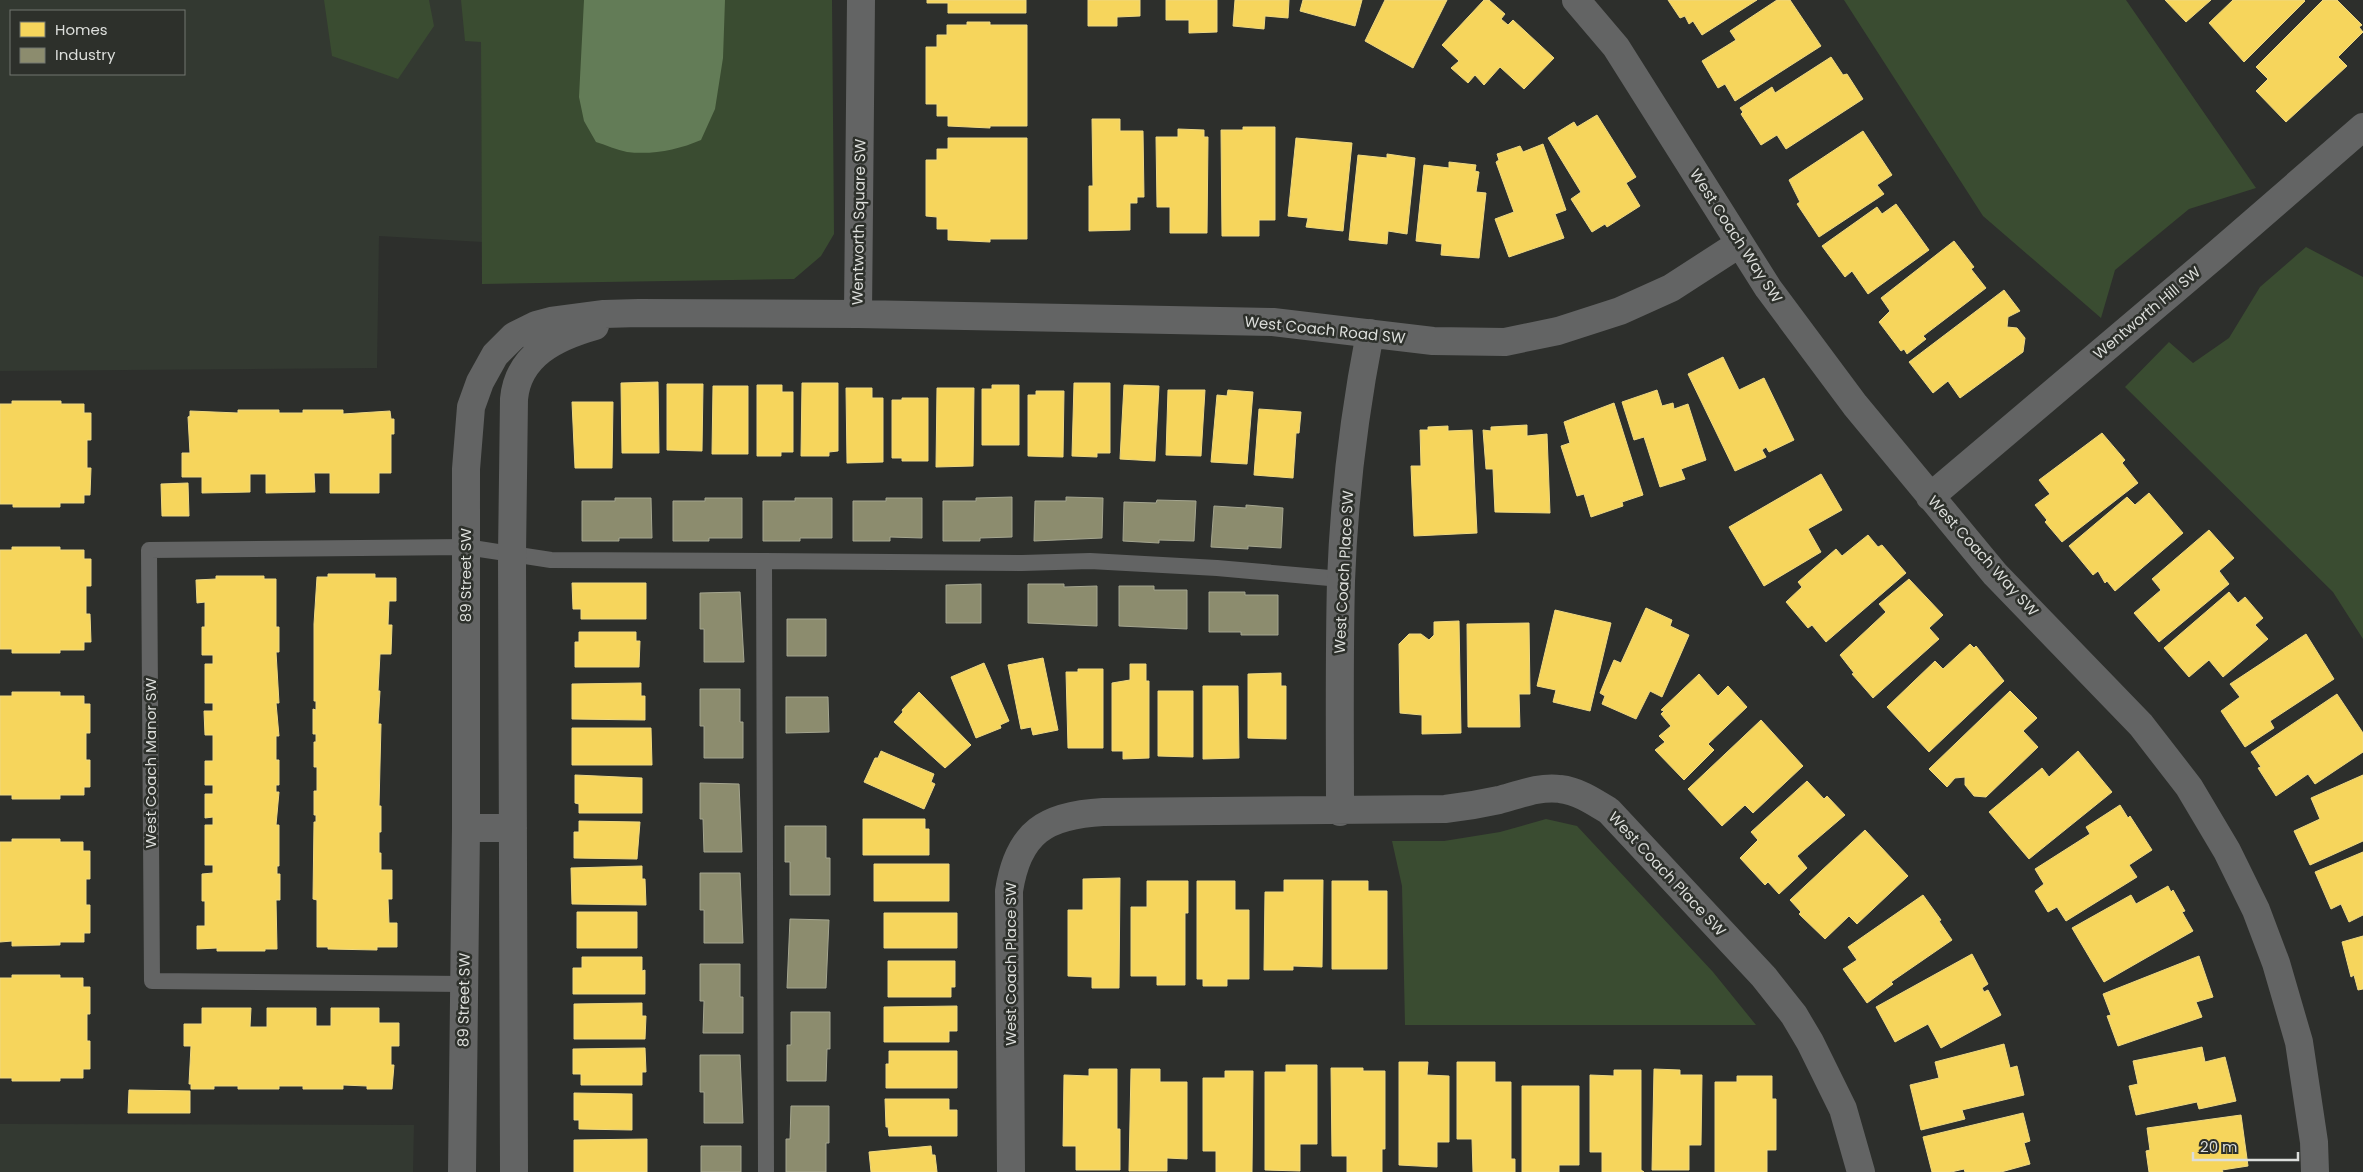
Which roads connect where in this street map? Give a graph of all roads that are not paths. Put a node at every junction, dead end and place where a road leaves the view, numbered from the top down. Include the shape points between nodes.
1 (861, 0) edge
2 (1576, 0) edge
3 (2363, 127) edge
4 (1739, 244) junction
5 (639, 313) junction
6 (858, 314) junction
7 (1370, 333) junction
8 (514, 336) joint
9 (1930, 497) junction
10 (466, 547) junction
11 (512, 555) junction
12 (764, 561) junction
13 (1341, 579) junction
14 (1340, 812) junction
15 (466, 828) junction
16 (513, 828) junction
17 (464, 984) junction
18 (462, 1172) edge
19 (514, 1172) edge
20 (766, 1172) edge
21 (1011, 1172) edge
22 (1861, 1172) edge
23 (2314, 1172) edge

1 - 6 street, Wentworth Square SW
2 - 4 street, West Coach Way SW via 1616,47
3 - 9 street, Wentworth Hill SW
4 - 7 street, West Coach Road SW via 1671,288 1620,311 1558,331 1505,342 1433,341
4 - 9 street, West Coach Way SW via 1832,374
5 - 6 street, Wentworth Square SW
5 - 8 street, Wentworth Square SW via 551,321
5 - 11 street, Wentworth Square SW via 583,329 547,345 527,362 515,392
6 - 7 street, West Coach Road SW via 1273,322
7 - 13 street, West Coach Place SW via 1349,468
8 - 10 street, 89 Street SW via 495,355 480,382 471,408 466,469
9 - 23 street, West Coach Way SW via 1995,574 2141,725 2189,786 2222,843 2259,919 2276,963 2299,1042 2314,1142
10 - 11 lane
10 - 15 street, 89 Street SW
10 - 17 lane, West Coach Manor SW via 150,550 152,981
11 - 12 lane via 551,560
11 - 16 street
12 - 13 lane via 1090,561
12 - 20 lane
13 - 14 street, West Coach Place SW
14 - 21 street, West Coach Place SW via 1103,812 1076,814 1048,823 1036,831 1012,870 1009,891
14 - 22 street, West Coach Place SW via 1445,809 1558,788 1591,799 1609,811 1764,977 1794,1015 1842,1109
15 - 16 street
15 - 17 street, 89 Street SW
16 - 19 street
17 - 18 street, 89 Street SW

